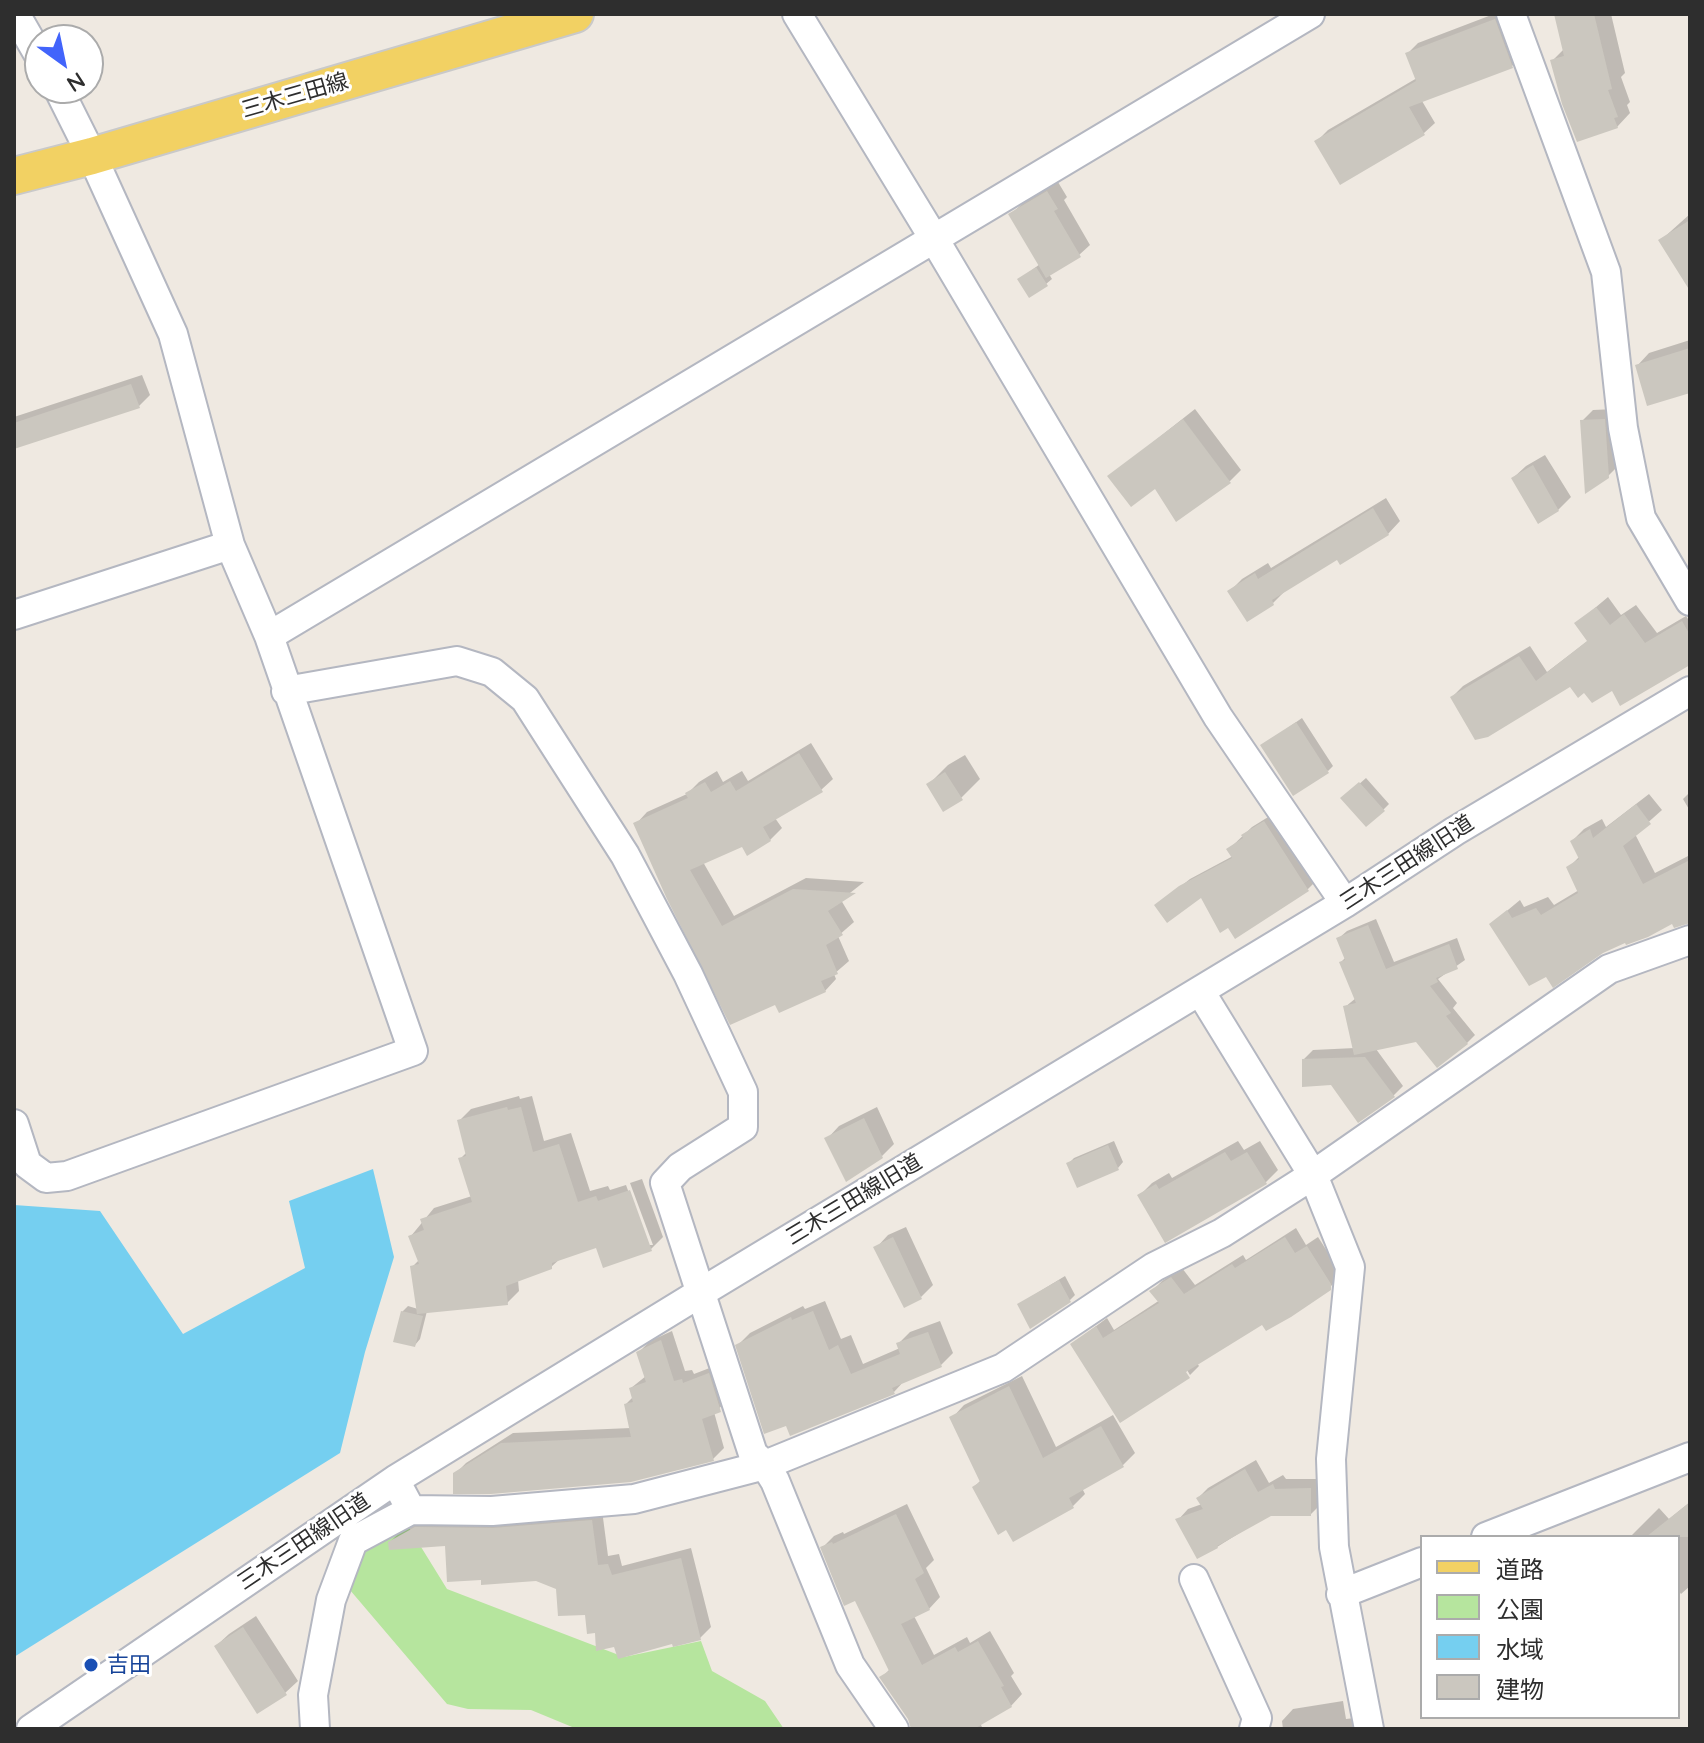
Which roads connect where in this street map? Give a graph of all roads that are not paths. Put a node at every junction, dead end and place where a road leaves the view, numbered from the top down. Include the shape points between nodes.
1 (575, 14) edge
2 (797, 14) edge
3 (1310, 14) edge
4 (1511, 14) edge
5 (66, 104) edge
6 (92, 156) junction
7 (14, 176) edge
8 (933, 237) junction
9 (230, 545) junction
10 (1690, 601) edge
11 (14, 615) edge
12 (269, 636) junction
13 (286, 691) junction
14 (1690, 691) edge
15 (1345, 903) junction
16 (1690, 940) edge
17 (1200, 991) junction
18 (14, 1124) edge
19 (1313, 1175) junction
20 (700, 1293) junction
21 (1690, 1457) edge
22 (765, 1465) junction
23 (395, 1480) junction
24 (411, 1510) junction
25 (1491, 1535) edge
26 (1420, 1563) edge
27 (1194, 1579) dead end
28 (1341, 1594) junction
29 (31, 1729) edge
30 (315, 1729) edge
31 (894, 1729) edge
32 (1254, 1729) edge
33 (1369, 1729) edge

1 - 6 main road, 三木三田線
2 - 8 street
3 - 8 street
4 - 10 street via 1606,272 1623,428 1641,518
5 - 6 street
6 - 7 main road, 三木三田線
6 - 9 street via 173,334
8 - 12 street
8 - 15 street via 1218,717
9 - 11 street
9 - 12 street
12 - 13 street
13 - 18 street via 413,1051 67,1176 46,1178 27,1164
13 - 20 street via 457,661 492,672 525,699 625,855 743,1092 743,1127 680,1167 665,1183
14 - 15 street, 三木三田線旧道
15 - 17 street, 三木三田線旧道
16 - 19 street via 1609,969
17 - 19 street
17 - 20 street, 三木三田線旧道
19 - 22 street via 1222,1233 1154,1267 1003,1368
19 - 28 street via 1350,1267 1331,1459
20 - 22 street via 753,1454
20 - 23 street, 三木三田線旧道
21 - 25 street
22 - 24 street via 634,1499 492,1511
22 - 31 street via 850,1665
23 - 24 street
23 - 29 street, 三木三田線旧道
24 - 30 street via 353,1541 331,1600 313,1695
26 - 28 street
27 - 32 street via 1257,1718
28 - 33 street

